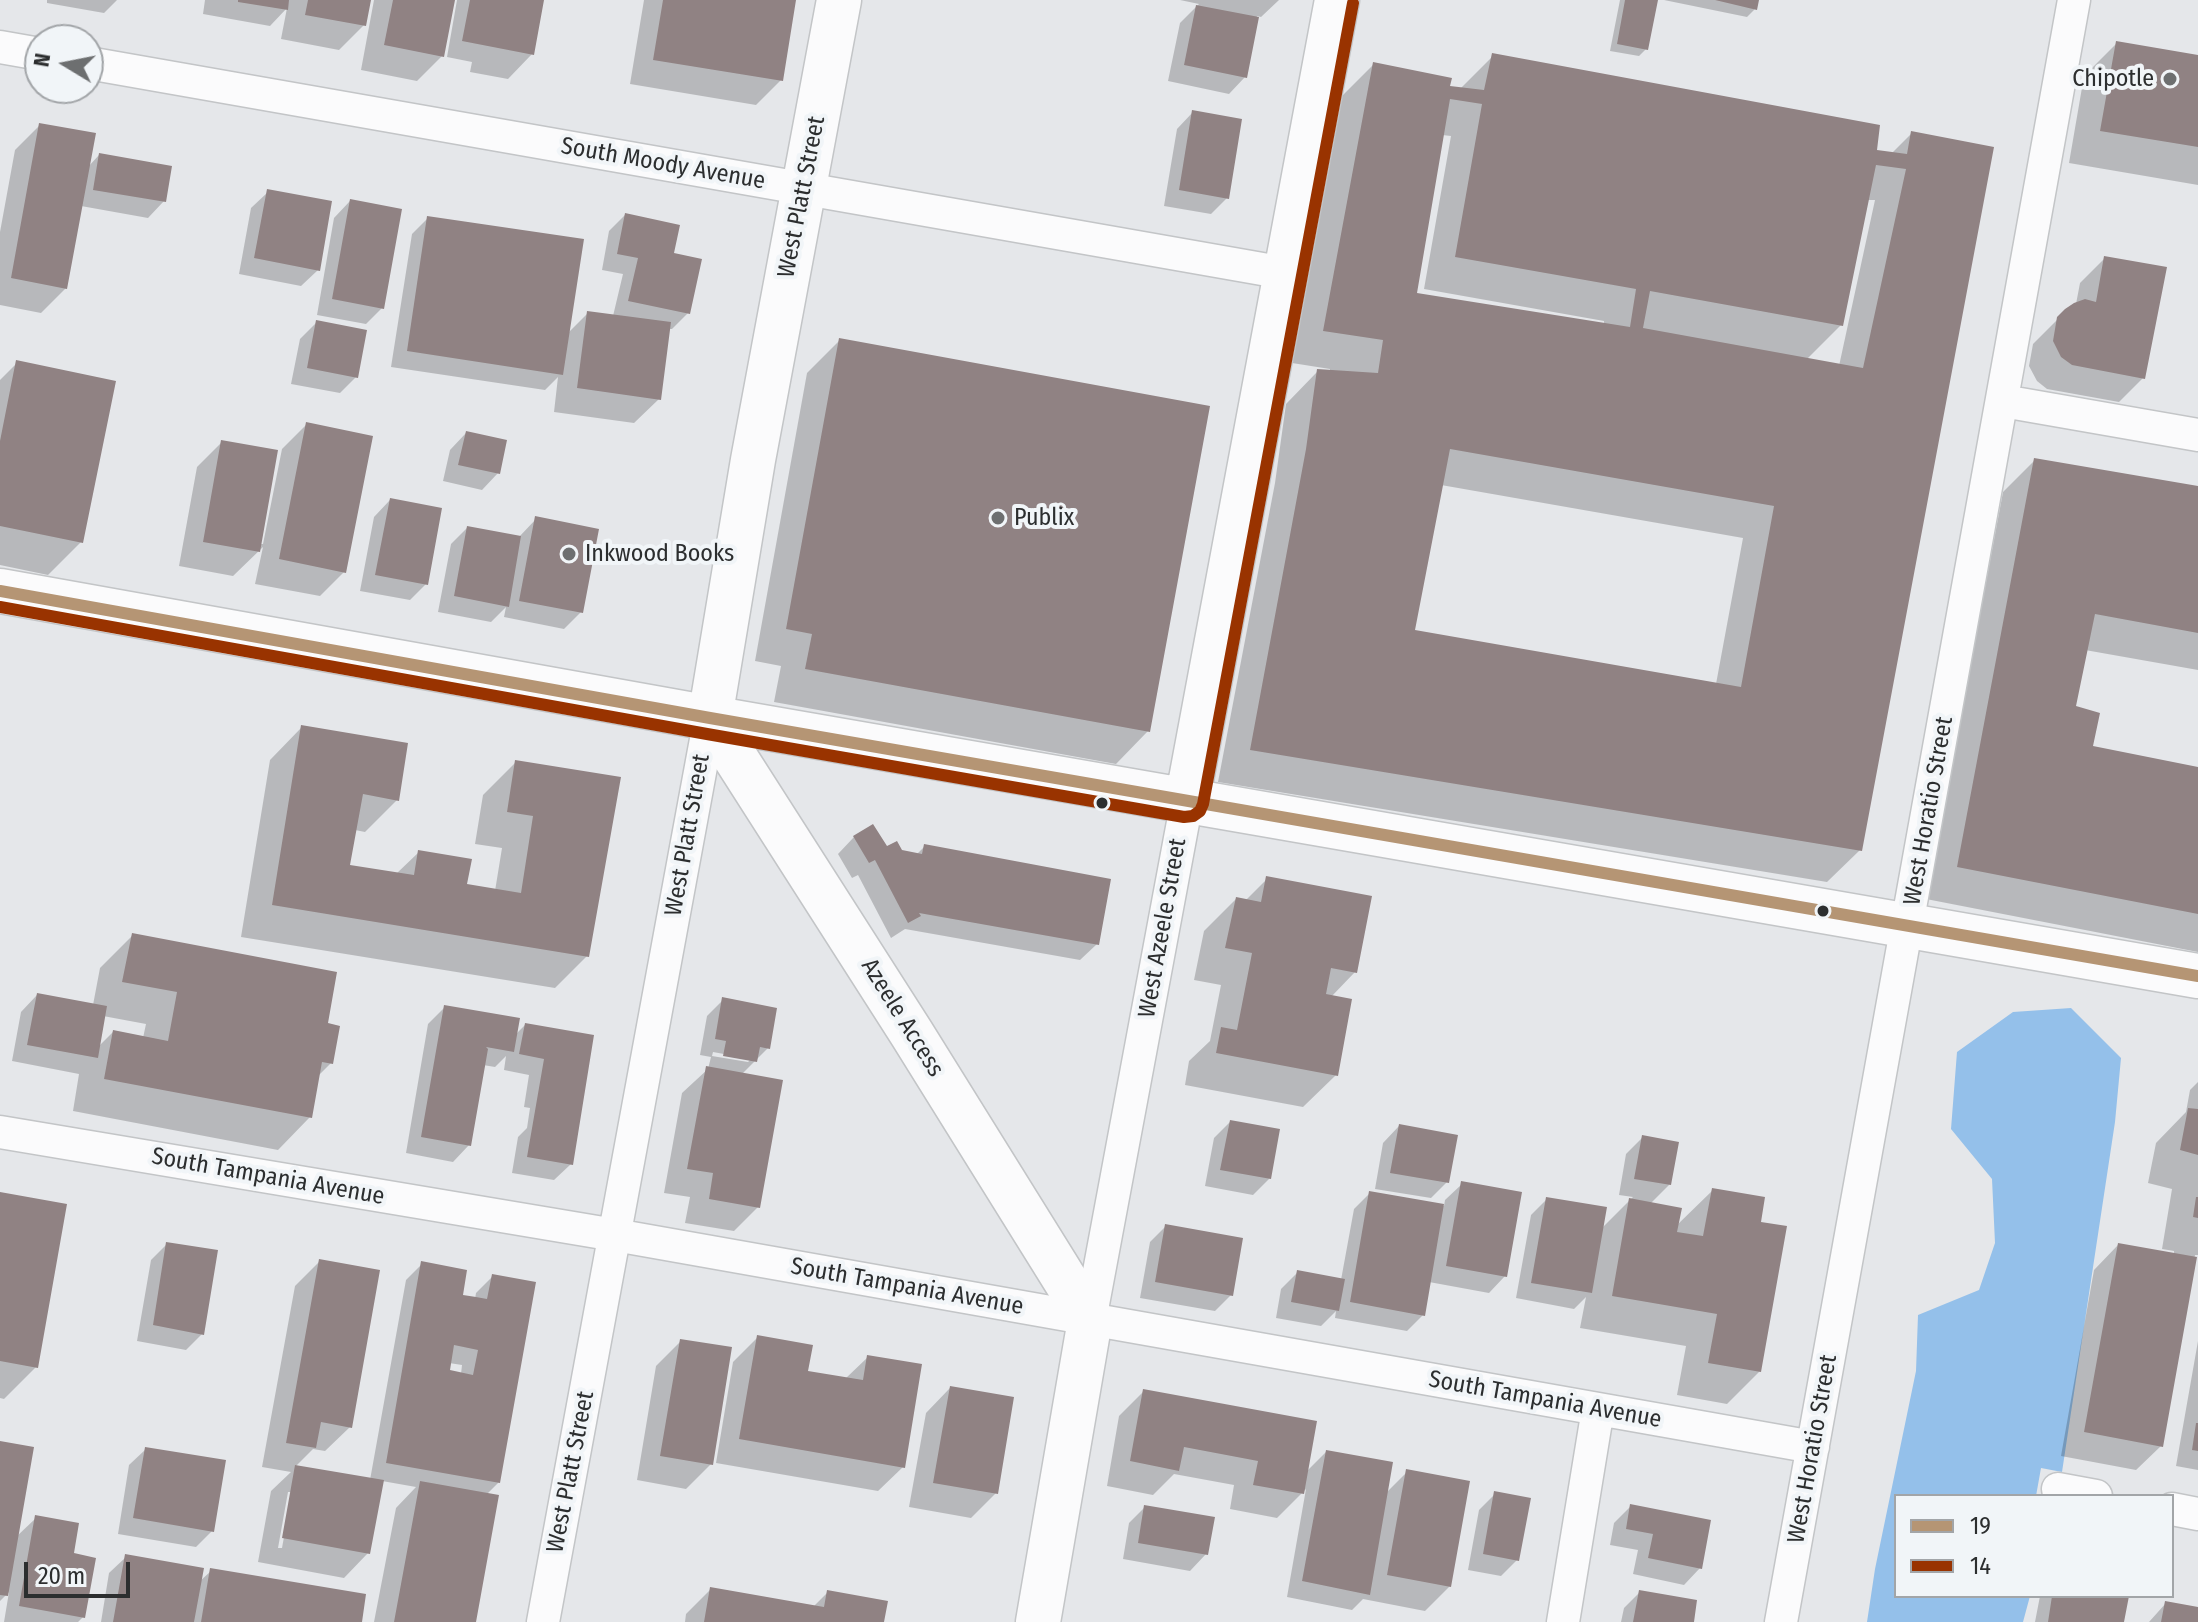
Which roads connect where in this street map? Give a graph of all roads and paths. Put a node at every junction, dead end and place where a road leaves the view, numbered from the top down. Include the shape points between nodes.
1 (839, 0) edge
2 (1337, 0) edge
3 (2074, 0) edge
4 (0, 47) edge
5 (24, 51) edge
6 (104, 66) edge
7 (804, 188) junction
8 (1285, 273) junction
9 (2003, 401) junction
10 (2198, 435) edge
11 (0, 591) edge
12 (710, 718) junction
13 (1187, 801) junction
14 (1908, 925) junction
15 (2198, 976) edge
16 (0, 1132) edge
17 (615, 1235) junction
18 (1090, 1320) junction
19 (1598, 1409) junction
20 (1813, 1447) junction
21 (2058, 1489) dead end
22 (2085, 1494) edge
23 (2174, 1509) edge
24 (2198, 1514) edge
25 (543, 1622) edge
26 (1038, 1622) edge
27 (1563, 1622) edge
28 (1781, 1622) edge

1 - 7 main road, West Platt Street
2 - 8 main road, West Azeele Street
3 - 9 street, West Horatio Street
4 - 5 street
6 - 7 street, South Moody Avenue
7 - 8 street, South Moody Avenue
7 - 12 main road, West Platt Street
8 - 13 main road, West Azeele Street
9 - 10 street
9 - 14 street, West Horatio Street
11 - 12 main road
12 - 13 main road
12 - 17 street, West Platt Street
12 - 18 main road, Azeele Access
13 - 14 main road
13 - 18 street, West Azeele Street
14 - 15 main road
14 - 20 street, West Horatio Street
16 - 17 street, South Tampania Avenue
17 - 18 street, South Tampania Avenue
17 - 25 street, West Platt Street
18 - 19 street, South Tampania Avenue
18 - 26 main road, West Azeele Street
19 - 20 street, South Tampania Avenue
19 - 27 street
20 - 28 street, West Horatio Street
21 - 22 street
23 - 24 street

